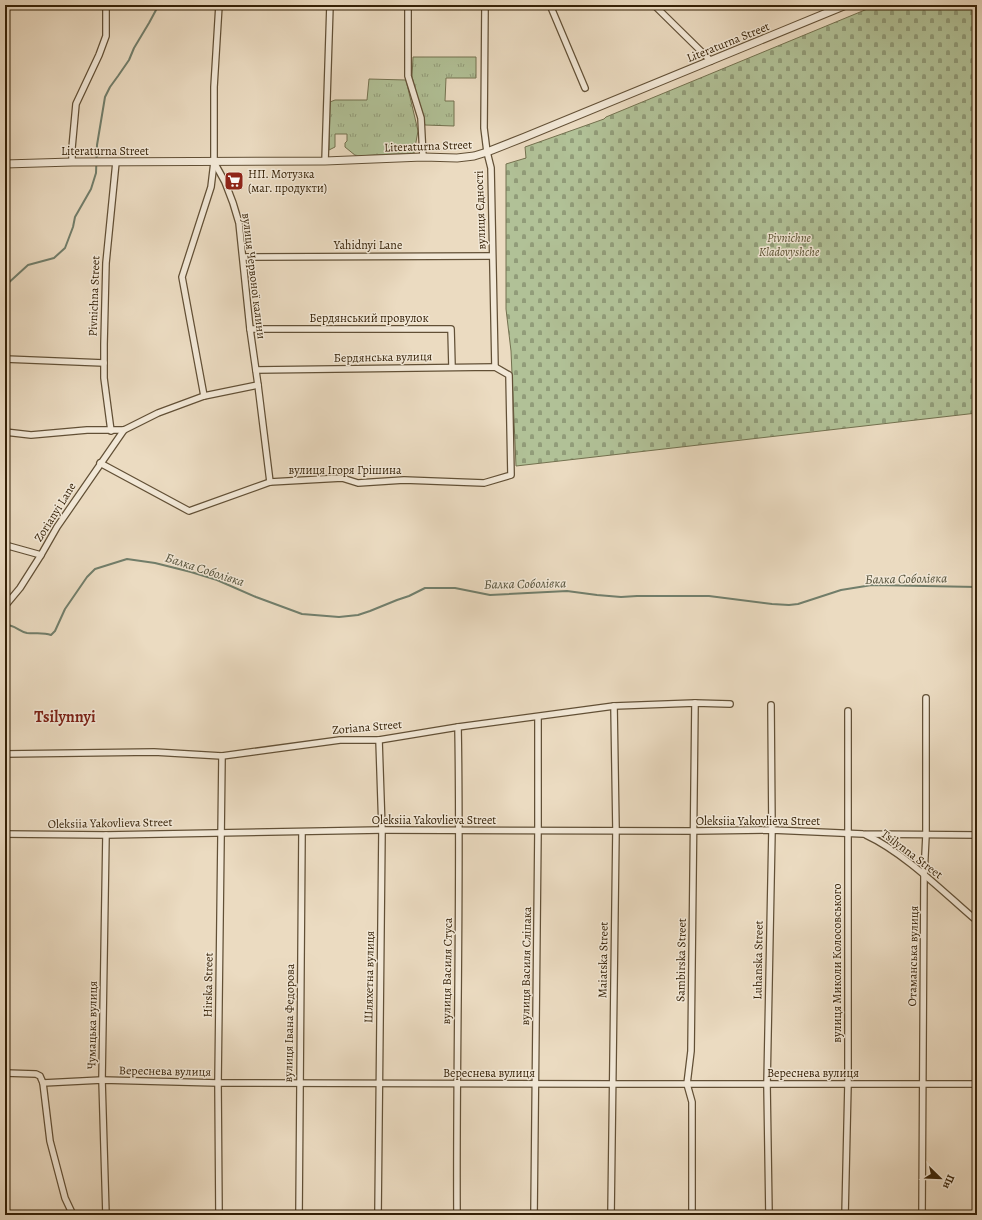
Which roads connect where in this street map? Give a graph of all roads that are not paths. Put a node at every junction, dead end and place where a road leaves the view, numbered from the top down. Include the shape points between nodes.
1 (106, 5) edge
2 (219, 5) edge
3 (330, 5) edge
4 (408, 5) edge
5 (485, 5) edge
6 (550, 5) edge
7 (654, 5) edge
8 (846, 5) edge
9 (711, 61) junction
10 (585, 88) dead end
11 (487, 152) junction
12 (423, 157) junction
13 (325, 161) junction
14 (72, 162) junction
15 (116, 162) junction
16 (214, 162) junction
17 (5, 164) edge
18 (492, 256) junction
19 (243, 257) junction
20 (250, 329) junction
21 (5, 358) edge
22 (104, 363) junction
23 (452, 367) junction
24 (494, 367) junction
25 (256, 370) junction
26 (258, 385) junction
27 (204, 396) junction
28 (124, 430) junction
29 (111, 431) junction
30 (5, 432) edge
31 (100, 463) junction
32 (511, 476) joint
33 (270, 482) junction
34 (5, 546) edge
35 (41, 555) junction
36 (5, 606) edge
37 (926, 698) dead end
38 (694, 703) junction
39 (730, 704) dead end
40 (771, 705) dead end
41 (614, 706) junction
42 (848, 711) dead end
43 (538, 717) junction
44 (458, 727) junction
45 (379, 740) junction
46 (5, 754) edge
47 (222, 756) junction
48 (382, 830) junction
49 (538, 830) junction
50 (616, 830) junction
51 (772, 830) junction
52 (460, 831) junction
53 (694, 831) junction
54 (221, 832) junction
55 (302, 832) junction
56 (5, 834) edge
57 (848, 834) junction
58 (864, 834) junction
59 (106, 835) junction
60 (977, 835) edge
61 (926, 836) junction
62 (924, 876) junction
63 (977, 921) edge
64 (5, 1073) edge
65 (102, 1080) junction
66 (44, 1083) junction
67 (218, 1083) junction
68 (300, 1083) junction
69 (379, 1083) junction
70 (456, 1084) junction
71 (535, 1084) junction
72 (612, 1084) junction
73 (687, 1084) junction
74 (848, 1084) junction
75 (922, 1084) junction
76 (977, 1084) edge
77 (767, 1085) junction
78 (73, 1215) edge
79 (106, 1215) edge
80 (219, 1215) edge
81 (299, 1215) edge
82 (378, 1215) edge
83 (457, 1215) edge
84 (534, 1215) edge
85 (611, 1215) edge
86 (692, 1215) edge
87 (769, 1215) edge
88 (845, 1215) edge
89 (922, 1215) edge

1 - 14 street via 106,36 76,104
2 - 16 street, вулиця Червоної калини via 214,87
3 - 13 street
4 - 12 street via 408,76 421,118
5 - 11 street, вулиця Єдності via 484,128
6 - 10 street
7 - 9 street
8 - 9 street, Literaturna Street
9 - 11 street, Literaturna Street
11 - 12 street, Literaturna Street via 457,158
11 - 18 street, вулиця Єдності via 491,168
12 - 13 street, Literaturna Street
13 - 16 street, Literaturna Street
14 - 15 street, Literaturna Street
14 - 17 street, Literaturna Street
15 - 16 street, Literaturna Street
15 - 22 street, Pivnichna Street via 106,263
16 - 19 street, вулиця Червоної калини via 233,203 239,223
16 - 27 street via 212,187 182,277
18 - 19 street, Yahidnyi Lane
18 - 24 street, вулиця Єдності
19 - 20 street, вулиця Червоної калини
20 - 23 street, Бердянський провулок via 451,330
20 - 25 street, вулиця Червоної калини
21 - 22 street
22 - 29 street, Pivnichna Street
23 - 24 street, Бердянська вулиця
23 - 25 street, Бердянська вулиця
24 - 32 street, Бердянська вулиця via 509,375
25 - 26 street, вулиця Червоної калини
26 - 27 street
26 - 33 street, вулиця Червоної калини
27 - 28 street via 158,413
28 - 29 street
28 - 31 street, Zorianyi Lane
29 - 30 street via 31,434
31 - 33 street, вулиця Ігоря Грішина via 189,511
31 - 35 street, Zorianyi Lane via 57,526
32 - 33 street, вулиця Ігоря Грішина via 484,483 404,480 358,483 342,478
34 - 35 street
35 - 36 street, Zorianyi Lane
37 - 61 street, Отаманська вулиця
38 - 39 street, Zoriana Street
38 - 41 street, Zoriana Street
38 - 53 street, Sambirska Street
40 - 51 street, Luhanska Street
41 - 43 street, Zoriana Street
41 - 50 street, Maiatska Street
42 - 57 street, вулиця Миколи Колосовського
43 - 44 street, Zoriana Street
43 - 49 street, вулиця Василя Сліпака
44 - 45 street, Zoriana Street
44 - 52 street, вулиця Василя Стуса
45 - 47 street, Zoriana Street via 332,741
45 - 48 street, Шляхетна вулиця
46 - 47 street, Zoriana Street via 146,752
47 - 54 street, Hirska Street
48 - 52 street, Oleksiia Yakovlieva Street
48 - 55 street, Oleksiia Yakovlieva Street
48 - 69 street, Шляхетна вулиця
49 - 50 street, Oleksiia Yakovlieva Street
49 - 52 street, Oleksiia Yakovlieva Street
49 - 71 street, вулиця Василя Сліпака
50 - 53 street, Oleksiia Yakovlieva Street
50 - 72 street, Maiatska Street
51 - 53 street, Oleksiia Yakovlieva Street
51 - 57 street, Oleksiia Yakovlieva Street
51 - 77 street, Luhanska Street
52 - 70 street, вулиця Василя Стуса
53 - 73 street, Sambirska Street via 691,1051
54 - 55 street, Oleksiia Yakovlieva Street
54 - 59 street, Oleksiia Yakovlieva Street
54 - 67 street, Hirska Street
55 - 68 street, вулиця Івана Федорова
56 - 59 street, Oleksiia Yakovlieva Street
57 - 58 street, Oleksiia Yakovlieva Street
57 - 74 street, вулиця Миколи Колосовського
58 - 61 street, Tsilynna Street
58 - 62 street, Tsilynna Street via 882,842
59 - 65 street, Чумацька вулиця
60 - 61 street, Tsilynna Street
61 - 62 street, Отаманська вулиця
62 - 63 street, Tsilynna Street
62 - 75 street, Отаманська вулиця
64 - 66 street via 36,1074
65 - 66 street, Вереснева вулиця
65 - 67 street, Вереснева вулиця
65 - 79 street, Чумацька вулиця
66 - 78 street via 50,1141 65,1198
67 - 68 street, Вереснева вулиця
67 - 80 street, Hirska Street
68 - 69 street, Вереснева вулиця
68 - 81 street, вулиця Івана Федорова
69 - 70 street, Вереснева вулиця
69 - 82 street, Шляхетна вулиця
70 - 71 street, Вереснева вулиця
70 - 83 street, вулиця Василя Стуса
71 - 72 street, Вереснева вулиця
71 - 84 street, вулиця Василя Сліпака
72 - 73 street, Вереснева вулиця
72 - 85 street, Maiatska Street
73 - 77 street, Вереснева вулиця
73 - 86 street, Sambirska Street via 692,1102
74 - 75 street, Вереснева вулиця
74 - 77 street, Вереснева вулиця
74 - 88 street, вулиця Миколи Колосовського
75 - 76 street, Вереснева вулиця
75 - 89 street, Отаманська вулиця
77 - 87 street, Luhanska Street

